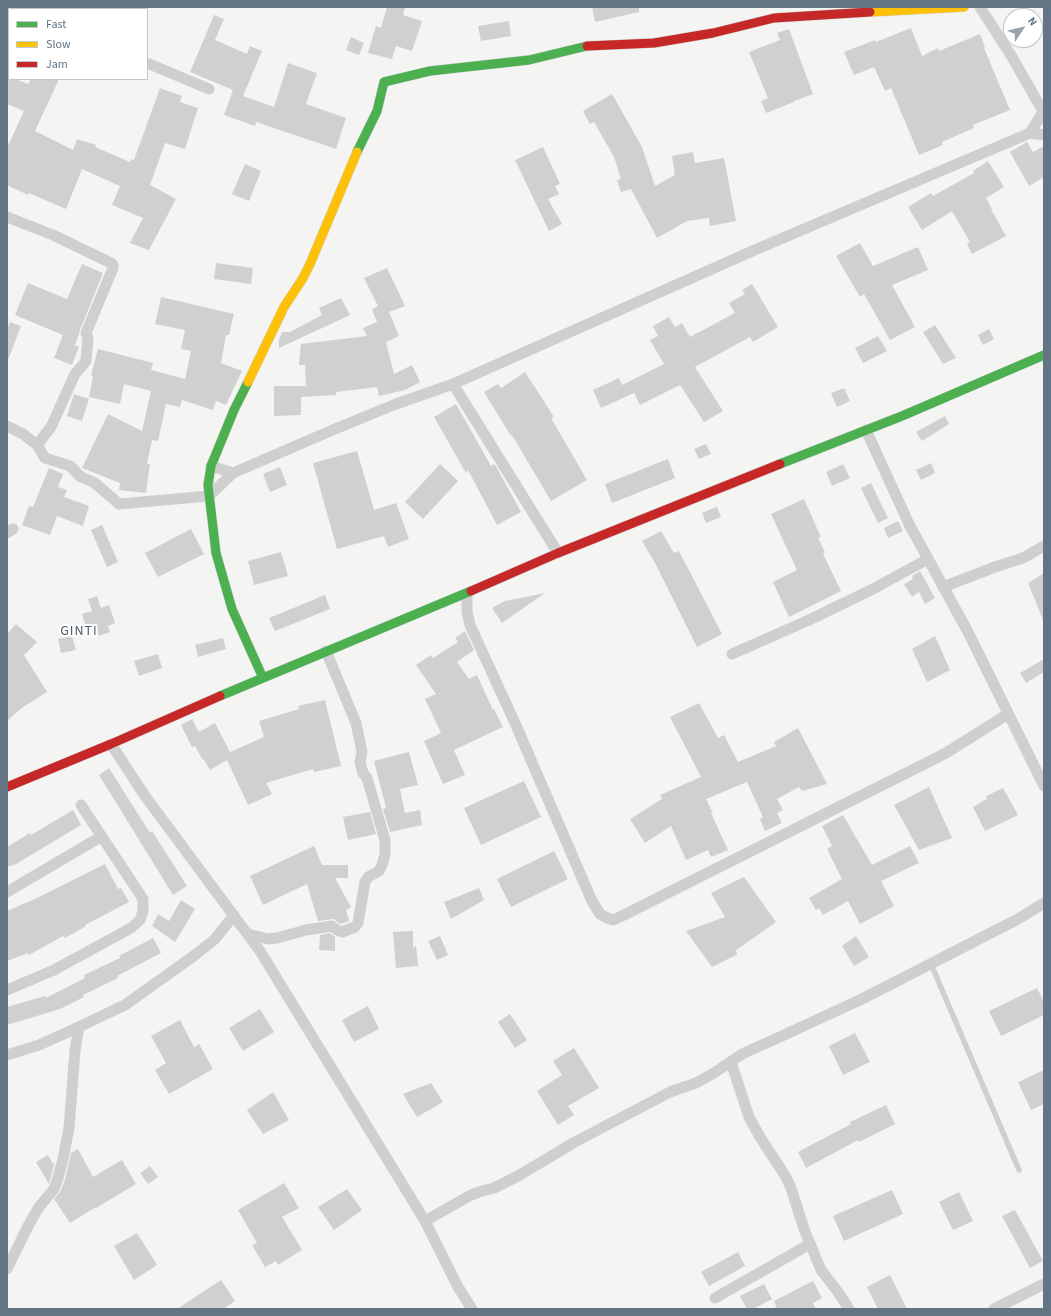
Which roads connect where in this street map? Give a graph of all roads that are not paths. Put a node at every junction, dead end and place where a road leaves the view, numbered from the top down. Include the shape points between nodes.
1 (964, 7) edge
2 (980, 7) edge
3 (895, 9) edge
4 (148, 63) edge
5 (209, 89) dead end
6 (1044, 112) edge
7 (1030, 133) junction
8 (1044, 135) edge
9 (7, 217) edge
10 (1044, 355) edge
11 (453, 384) junction
12 (7, 426) edge
13 (866, 430) junction
14 (37, 445) junction
15 (211, 466) junction
16 (234, 473) junction
17 (209, 496) junction
18 (1044, 546) edge
19 (558, 553) junction
20 (928, 559) junction
21 (943, 587) junction
22 (467, 593) junction
23 (326, 651) junction
24 (732, 654) dead end
25 (263, 678) junction
26 (1008, 714) junction
27 (111, 744) junction
28 (1044, 786) edge
29 (7, 787) edge
30 (81, 805) dead end
31 (102, 836) junction
32 (7, 892) edge
33 (1044, 904) edge
34 (234, 915) junction
35 (248, 934) junction
36 (932, 964) junction
37 (7, 990) edge
38 (79, 1027) junction
39 (7, 1055) edge
40 (731, 1062) junction
41 (1019, 1170) dead end
42 (425, 1221) junction
43 (810, 1244) junction
44 (7, 1269) edge
45 (1044, 1284) edge
46 (715, 1298) dead end
47 (472, 1309) edge
48 (849, 1309) edge
49 (994, 1309) edge

1 - 3 street
2 - 6 street
3 - 15 street via 774,18 713,33 654,43 580,47 529,60 430,71 384,82 376,111 304,278 284,307 234,410
4 - 5 street
6 - 7 street
7 - 8 street
7 - 11 street via 757,249
9 - 14 street via 53,235 113,265 86,333 86,361 75,374 51,428
10 - 13 street
11 - 16 street via 335,428
11 - 19 street
12 - 14 street
13 - 19 street
13 - 20 street
14 - 17 street via 45,458 70,466 119,504
15 - 16 street
15 - 17 street
16 - 17 street
17 - 25 street via 216,552 232,609
18 - 21 street via 1023,558
19 - 22 street
20 - 21 street
20 - 24 street via 873,589
21 - 26 street
22 - 23 street
22 - 26 street via 470,625 516,723 592,901 600,914 613,920 946,753
23 - 25 street
23 - 35 street via 356,723 362,752 360,762 385,840 382,865 366,882 355,927 342,932 332,926 268,939
25 - 27 street
26 - 28 street
27 - 29 street
27 - 34 street via 145,796
30 - 31 street
31 - 32 street
31 - 37 street via 143,899 140,920 131,928 54,970
33 - 36 street
34 - 35 street
34 - 38 street via 215,939 195,955 125,1005
35 - 42 street via 281,983
36 - 40 street via 742,1054
36 - 41 lane
38 - 39 street
38 - 44 street via 64,1159 54,1189 39,1207
40 - 42 street via 696,1083 670,1092 575,1142 518,1176 494,1188 471,1195
40 - 43 street via 750,1117 791,1188
42 - 47 street
43 - 46 street
43 - 48 street via 821,1270
45 - 49 street

